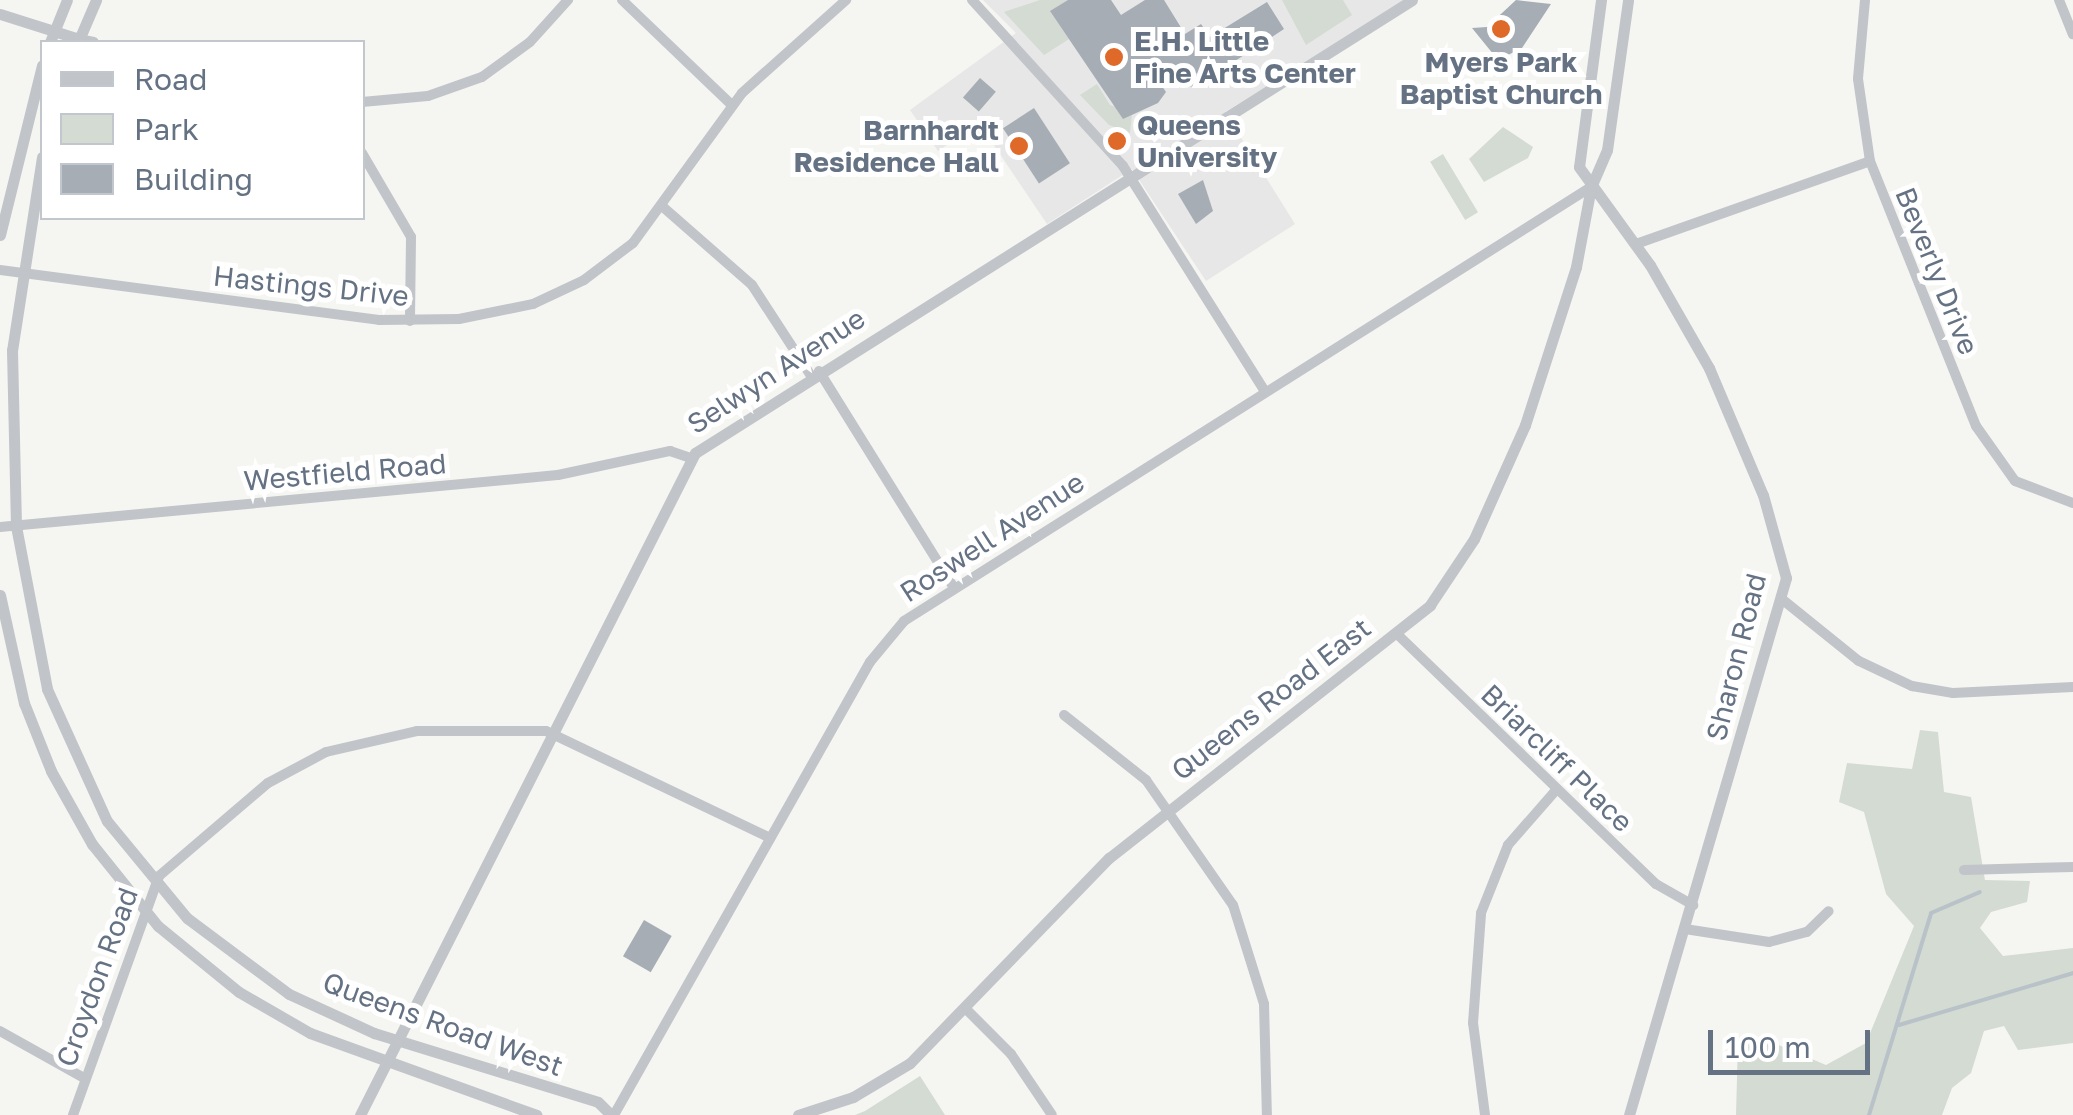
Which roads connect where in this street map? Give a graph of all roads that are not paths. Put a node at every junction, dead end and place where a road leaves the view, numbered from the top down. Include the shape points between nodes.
1 (67, 0) edge
2 (96, 0) edge
3 (568, 0) edge
4 (622, 0) edge
5 (846, 0) edge
6 (972, 0) edge
7 (1412, 0) edge
8 (1601, 0) edge
9 (1628, 0) edge
10 (1865, 0) edge
11 (2059, 0) edge
12 (0, 14) edge
13 (2073, 34) edge
14 (52, 38) edge
15 (78, 40) edge
16 (40, 73) edge
17 (365, 101) edge
18 (732, 105) junction
19 (365, 159) edge
20 (1870, 161) junction
21 (40, 167) edge
22 (1130, 176) junction
23 (1590, 187) junction
24 (663, 208) junction
25 (0, 234) edge
26 (1636, 244) junction
27 (0, 270) edge
28 (20, 272) junction
29 (410, 321) junction
30 (815, 373) junction
31 (1264, 390) junction
32 (690, 458) junction
33 (2073, 503) edge
34 (16, 526) junction
35 (0, 528) edge
36 (952, 586) junction
37 (0, 595) edge
38 (1783, 600) junction
39 (1397, 634) junction
40 (2073, 688) edge
41 (1064, 715) dead end
42 (552, 733) junction
43 (1557, 790) junction
44 (1170, 810) junction
45 (770, 838) junction
46 (2073, 867) edge
47 (1964, 870) dead end
48 (155, 884) junction
49 (1693, 905) junction
50 (144, 912) junction
51 (1829, 912) dead end
52 (1685, 929) junction
53 (965, 1008) junction
54 (0, 1031) edge
55 (398, 1040) junction
56 (386, 1064) junction
57 (84, 1078) junction
58 (73, 1115) edge
59 (360, 1115) edge
60 (537, 1115) edge
61 (612, 1115) edge
62 (798, 1115) edge
63 (1052, 1115) edge
64 (1267, 1115) edge
65 (1484, 1115) edge
66 (1630, 1115) edge

1 - 14 street
2 - 15 street
3 - 17 street via 523,49 474,81
4 - 18 street
5 - 18 street, Hastings Drive
6 - 22 street
7 - 22 street, Selwyn Avenue
8 - 23 street via 1579,157
9 - 23 street via 1607,150
10 - 20 street, Beverly Drive via 1858,79
11 - 13 street
12 - 14 street
16 - 25 street
18 - 24 street, Hastings Drive
19 - 29 street via 411,237
20 - 26 street
20 - 33 street, Beverly Drive via 1988,452 2022,486
21 - 28 street, Queens Road West
22 - 30 street, Selwyn Avenue
22 - 31 street
23 - 26 street, Sharon Road
23 - 31 street, Roswell Avenue
23 - 39 street, Queens Road East via 1576,267 1510,460 1452,576
24 - 29 street, Hastings Drive via 614,259 554,296 482,316
24 - 30 street via 752,285
26 - 38 street, Sharon Road via 1741,439 1782,552
27 - 28 street, Hastings Drive
28 - 29 street, Hastings Drive
28 - 34 street, Queens Road West via 11,381
30 - 32 street, Selwyn Avenue
30 - 36 street
31 - 36 street, Roswell Avenue
32 - 34 street, Westfield Road via 670,452 558,475
32 - 42 street, Selwyn Avenue
34 - 35 street, Westfield Road
34 - 48 street, Queens Road West via 56,717 107,820
36 - 45 street, Roswell Avenue via 875,654
37 - 50 street, Queens Road West via 24,703 50,771
38 - 40 street via 1869,668 1912,686 1953,692
38 - 49 street, Sharon Road
39 - 43 street, Briarcliff Place
39 - 44 street, Queens Road East
41 - 44 street via 1119,753
42 - 45 street, Croydon Road
42 - 48 street, Croydon Road via 418,730 332,749 268,783
42 - 55 street, Selwyn Avenue
43 - 49 street, Briarcliff Place via 1664,891
43 - 65 street via 1508,845 1482,906 1472,1003
44 - 53 street, Queens Road East via 1054,910
44 - 64 street via 1219,878 1254,957 1268,1034
45 - 61 street, Roswell Avenue
46 - 47 street
48 - 50 street, Croydon Road
48 - 55 street, Queens Road West via 250,969 318,1008
49 - 52 street, Sharon Road
50 - 56 street, Queens Road West via 262,1006
50 - 57 street, Croydon Road
51 - 52 street via 1807,932 1778,941
52 - 66 street, Sharon Road
53 - 62 street, Queens Road East via 889,1078
53 - 63 street via 1012,1054
54 - 57 street
55 - 56 street, Selwyn Avenue
55 - 61 street, Queens Road West via 598,1102
56 - 59 street, Selwyn Avenue
56 - 60 street, Queens Road West
57 - 58 street, Croydon Road

